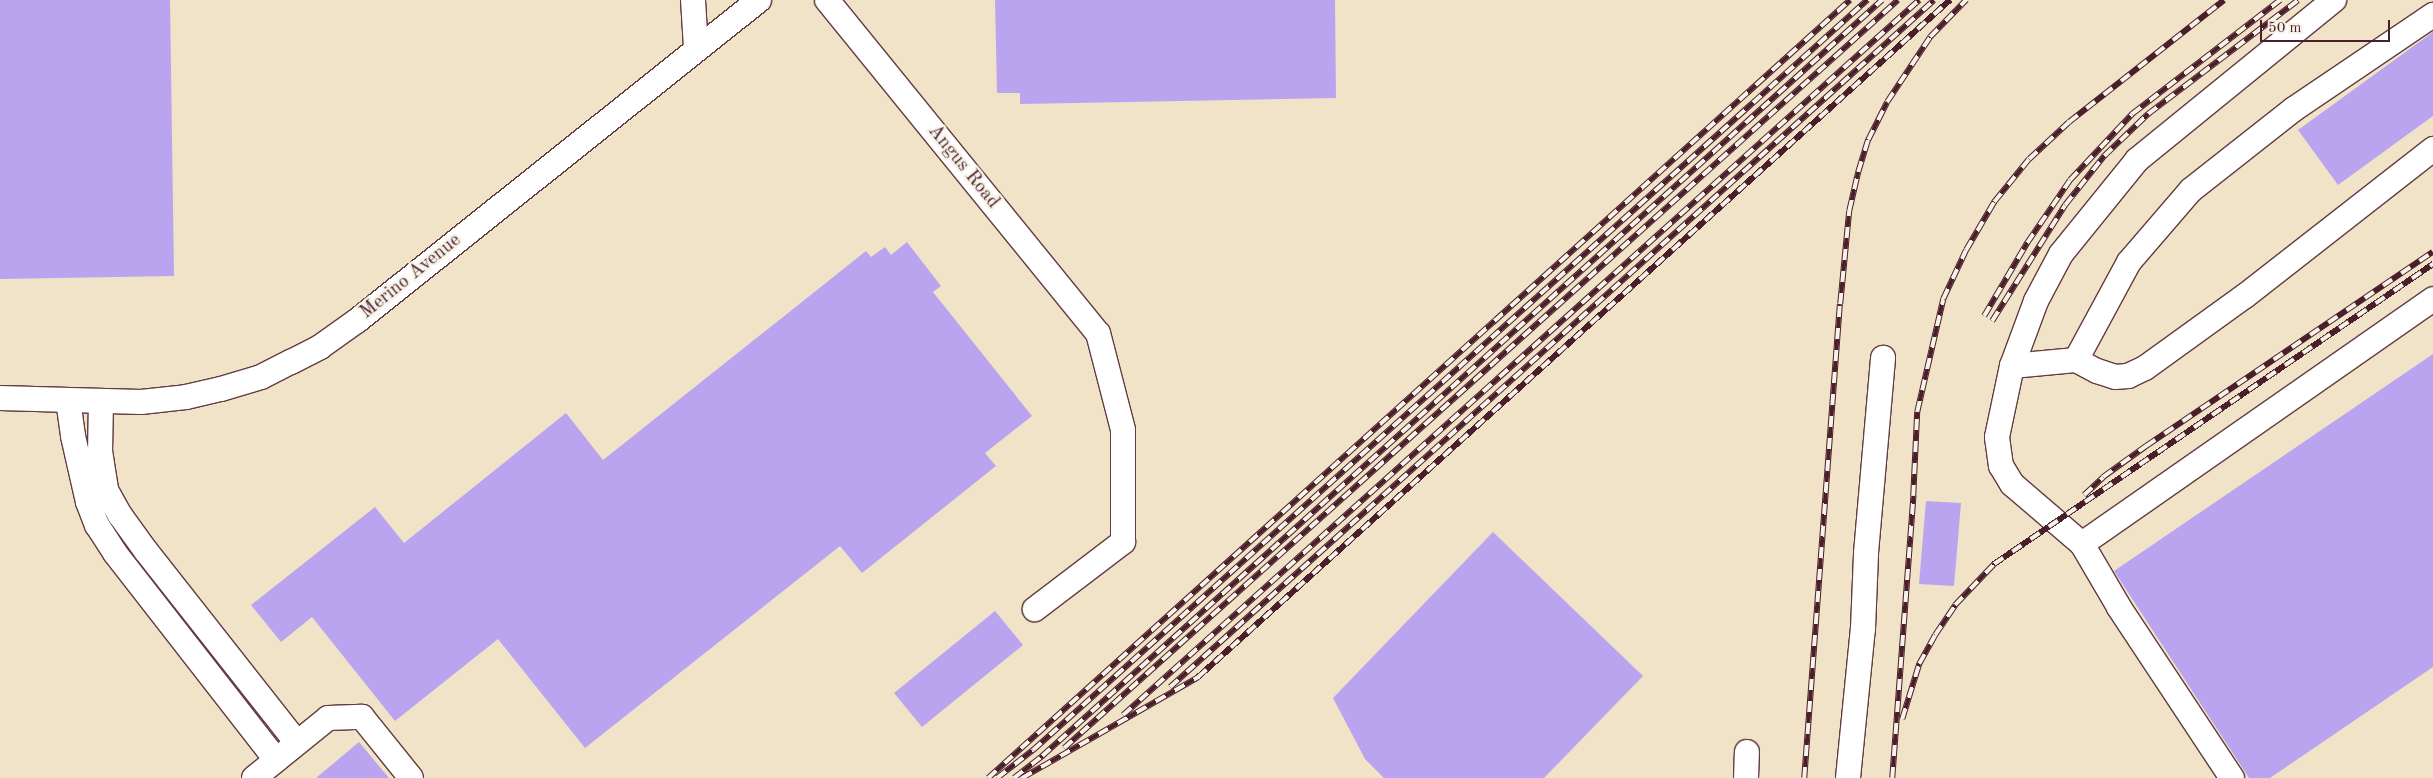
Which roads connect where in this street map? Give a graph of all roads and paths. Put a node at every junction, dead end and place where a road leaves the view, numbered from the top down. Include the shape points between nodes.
1 (693, 0) edge
2 (758, 0) edge
3 (827, 0) edge
4 (2334, 0) edge
5 (736, 8) edge
6 (2433, 15) edge
7 (696, 48) junction
8 (2433, 149) edge
9 (2433, 299) edge
10 (1883, 358) dead end
11 (2076, 360) junction
12 (2012, 366) junction
13 (0, 398) edge
14 (68, 400) junction
15 (101, 401) junction
16 (2082, 544) junction
17 (1035, 609) dead end
18 (297, 743) junction
19 (1747, 752) dead end
20 (276, 760) junction
21 (254, 778) edge
22 (411, 778) edge
23 (1746, 778) edge
24 (1848, 778) edge
25 (2232, 778) edge

1 - 7 street
2 - 5 street, Merino Avenue
3 - 17 street, Angus Road via 1098,333 1123,430 1123,542
4 - 12 street via 2137,160 2061,254 2036,301
5 - 7 street, Merino Avenue
6 - 11 street via 2294,109 2191,190 2129,262
7 - 15 street, Merino Avenue via 358,320 320,347 261,377 221,389 141,402
8 - 11 street via 2245,296 2145,368 2128,376 2115,377
9 - 16 street
10 - 24 street via 1866,553 1863,629
11 - 12 street
12 - 16 street via 1997,437 2000,466 2012,484
13 - 14 street, Merino Avenue
14 - 15 street, Merino Avenue
14 - 20 street via 86,494 97,525
15 - 18 street via 100,450 106,490 120,515
16 - 25 street via 2119,607
18 - 20 street
18 - 22 street via 328,718 362,717
19 - 23 street
20 - 21 street

